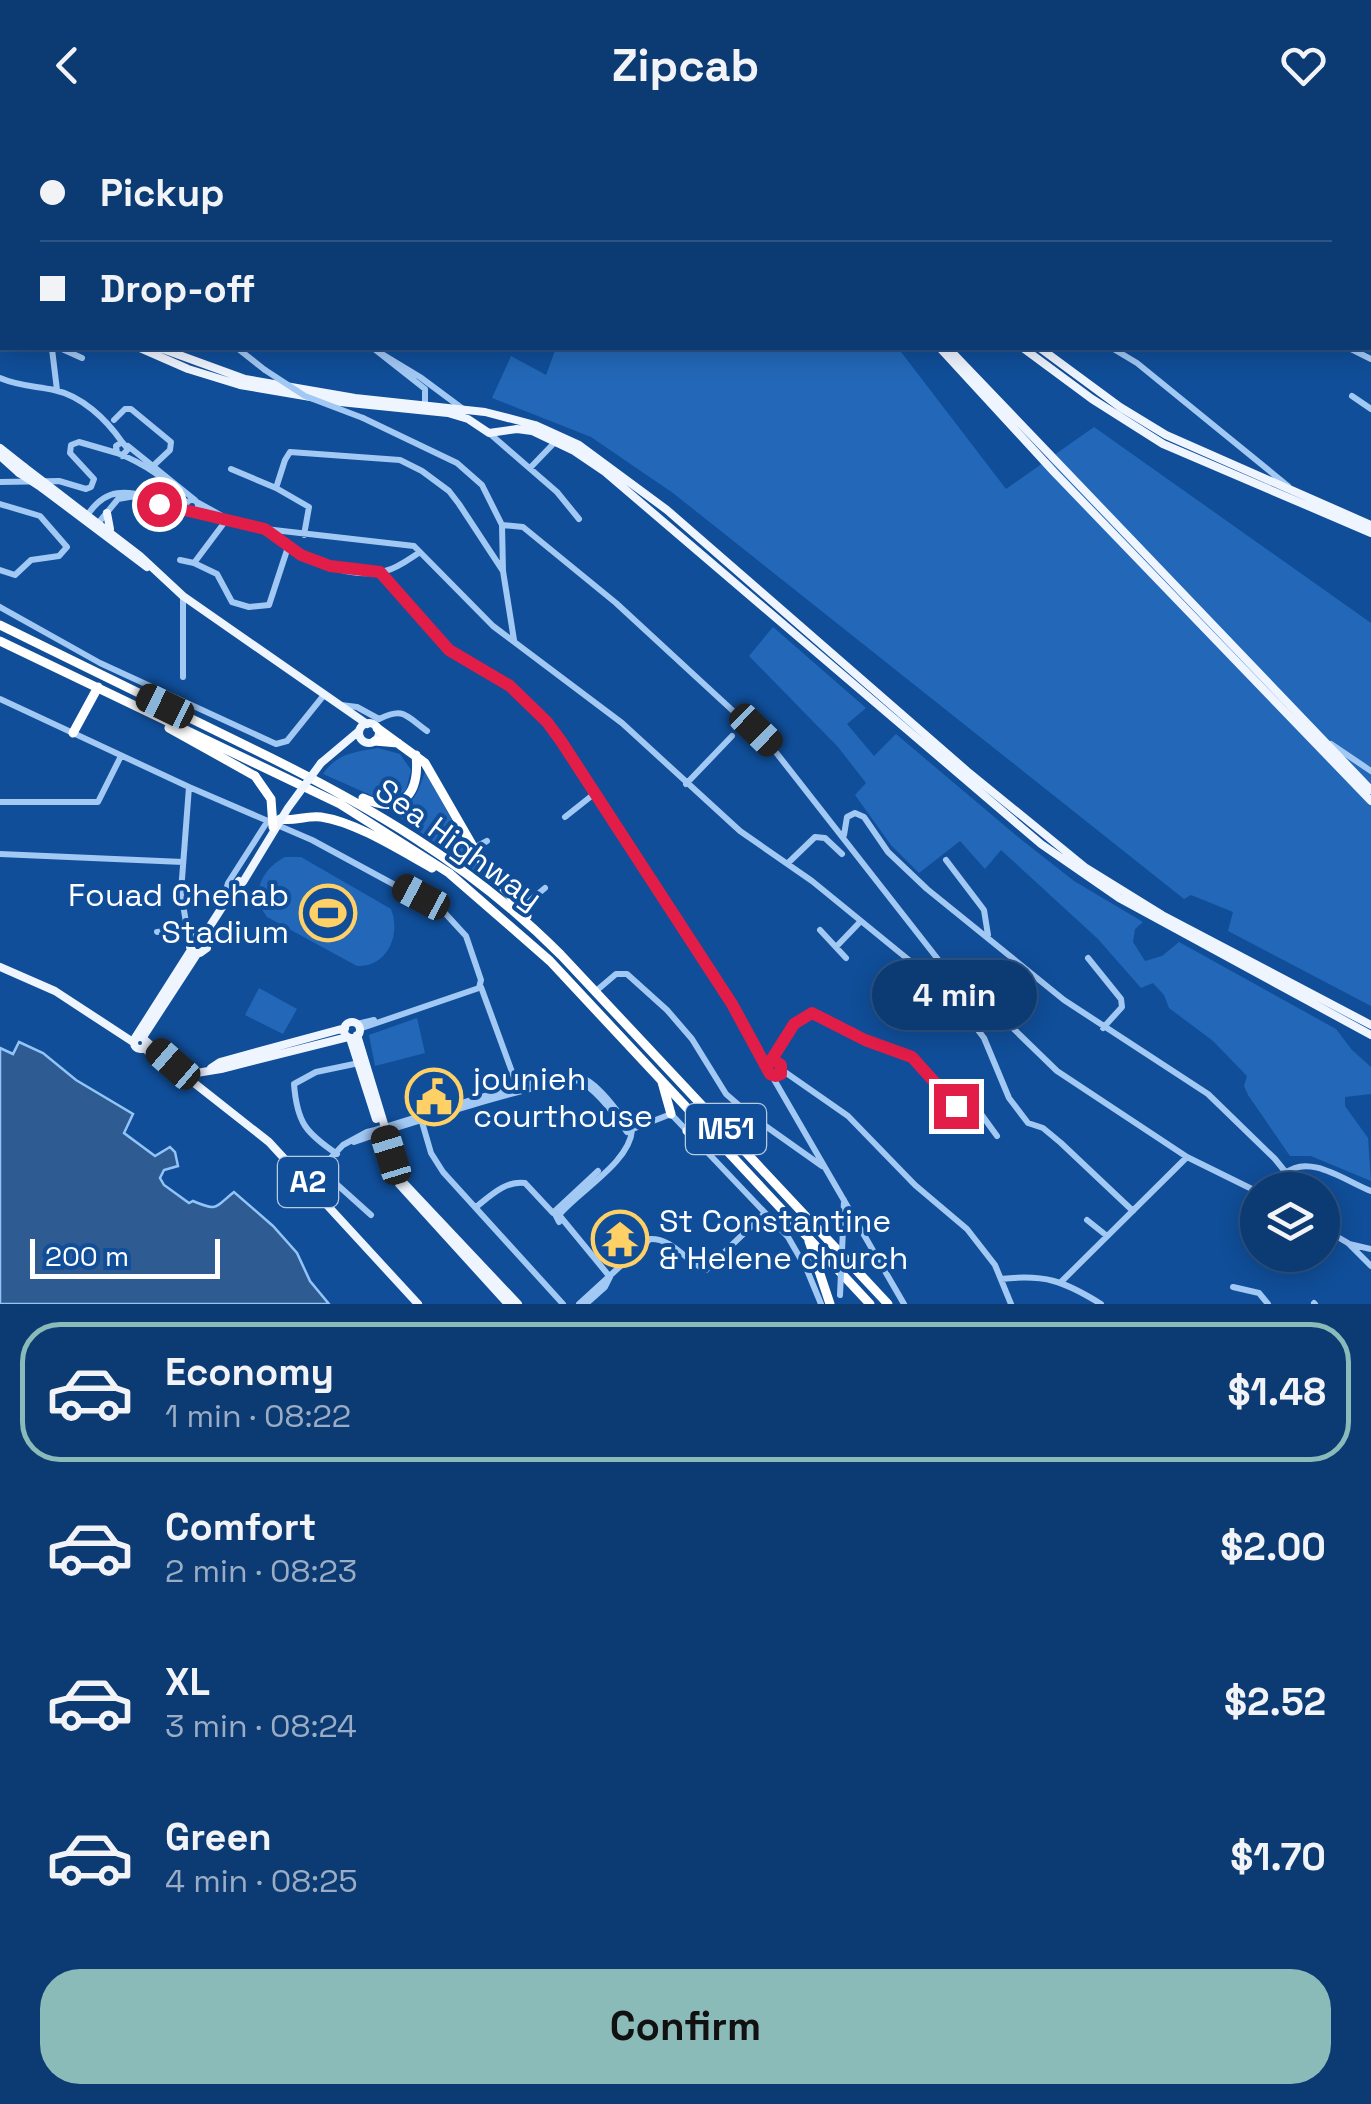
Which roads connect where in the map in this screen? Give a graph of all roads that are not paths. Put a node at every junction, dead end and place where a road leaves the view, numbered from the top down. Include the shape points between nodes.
1 (52, 350) edge
2 (64, 350) edge
3 (145, 350) edge
4 (165, 350) edge
5 (241, 350) edge
6 (376, 350) edge
7 (942, 350) edge
8 (950, 350) edge
9 (1026, 350) edge
10 (1043, 350) edge
11 (1115, 350) edge
12 (382, 354) junction
13 (82, 358) dead end
14 (0, 378) edge
15 (57, 390) junction
16 (1352, 396) dead end
17 (426, 404) junction
18 (463, 409) junction
19 (1371, 409) edge
20 (503, 416) junction
21 (114, 420) dead end
22 (503, 431) junction
23 (490, 432) junction
24 (556, 441) junction
25 (0, 448) edge
26 (121, 448) junction
27 (0, 456) edge
28 (152, 466) junction
29 (530, 468) junction
30 (230, 469) dead end
31 (21, 470) junction
32 (0, 482) edge
33 (43, 486) junction
34 (276, 488) junction
35 (1297, 493) junction
36 (0, 504) edge
37 (191, 505) junction
38 (94, 506) junction
39 (77, 507) junction
40 (106, 513) junction
41 (86, 517) junction
42 (226, 518) junction
43 (578, 519) dead end
44 (1371, 525) edge
45 (97, 526) junction
46 (502, 526) junction
47 (265, 529) junction
48 (287, 532) junction
49 (1371, 533) edge
50 (111, 534) junction
51 (304, 535) junction
52 (285, 545) junction
53 (420, 552) junction
54 (180, 560) dead end
55 (194, 563) junction
56 (151, 569) junction
57 (0, 570) edge
58 (380, 572) junction
59 (503, 572) junction
60 (183, 596) junction
61 (0, 607) edge
62 (0, 625) edge
63 (40, 638) junction
64 (0, 641) edge
65 (514, 642) junction
66 (100, 663) junction
67 (102, 675) junction
68 (183, 678) dead end
69 (98, 687) junction
70 (324, 694) junction
71 (0, 699) edge
72 (343, 707) junction
73 (147, 712) junction
74 (1310, 728) junction
75 (365, 730) junction
76 (427, 731) dead end
77 (74, 734) junction
78 (732, 736) dead end
79 (375, 741) junction
80 (398, 743) junction
81 (416, 755) junction
82 (121, 756) junction
83 (1371, 771) edge
84 (686, 784) junction
85 (188, 787) junction
86 (333, 787) junction
87 (1371, 790) edge
88 (594, 794) junction
89 (1371, 801) edge
90 (0, 802) edge
91 (565, 818) dead end
92 (275, 823) junction
93 (844, 836) junction
94 (487, 840) dead end
95 (474, 848) junction
96 (0, 854) edge
97 (842, 854) dead end
98 (946, 860) dead end
99 (182, 862) junction
100 (788, 863) junction
101 (449, 873) junction
102 (241, 881) junction
103 (544, 888) dead end
104 (521, 908) junction
105 (220, 909) junction
106 (860, 922) junction
107 (530, 924) junction
108 (184, 925) junction
109 (820, 930) dead end
110 (157, 932) dead end
111 (988, 936) junction
112 (203, 937) junction
113 (836, 947) junction
114 (193, 949) junction
115 (846, 958) dead end
116 (1088, 958) dead end
117 (0, 967) edge
118 (946, 969) junction
119 (924, 970) junction
120 (481, 986) junction
121 (596, 991) junction
122 (1371, 1025) edge
123 (1104, 1028) junction
124 (353, 1032) junction
125 (1371, 1035) edge
126 (140, 1039) junction
127 (769, 1062) junction
128 (359, 1063) junction
129 (782, 1070) junction
130 (182, 1074) junction
131 (772, 1076) junction
132 (662, 1080) junction
133 (518, 1090) junction
134 (672, 1114) junction
135 (421, 1120) junction
136 (382, 1131) junction
137 (630, 1131) junction
138 (688, 1132) junction
139 (997, 1136) dead end
140 (718, 1139) junction
141 (336, 1154) junction
142 (1186, 1157) junction
143 (822, 1166) junction
144 (324, 1167) junction
145 (1285, 1172) edge
146 (1287, 1172) edge
147 (1325, 1172) edge
148 (1340, 1178) edge
149 (1240, 1183) edge
150 (309, 1184) junction
151 (1371, 1191) edge
152 (844, 1200) junction
153 (476, 1208) junction
154 (1133, 1211) junction
155 (766, 1213) junction
156 (556, 1214) junction
157 (370, 1215) dead end
158 (1087, 1220) dead end
159 (1106, 1236) junction
160 (1340, 1238) edge
161 (808, 1239) junction
162 (1348, 1243) junction
163 (1371, 1249) edge
164 (1371, 1266) edge
165 (608, 1276) junction
166 (1001, 1279) junction
167 (1062, 1281) junction
168 (1233, 1286) dead end
169 (586, 1302) edge
170 (418, 1304) edge
171 (508, 1304) edge
172 (518, 1304) edge
173 (564, 1304) edge
174 (821, 1304) edge
175 (830, 1304) edge
176 (841, 1304) edge
177 (870, 1304) edge
178 (888, 1304) edge
179 (904, 1304) edge
180 (1011, 1304) edge
181 (1101, 1304) edge
182 (1268, 1304) edge

1 - 15 street
2 - 13 street
3 - 23 main road via 216,379 448,413
4 - 17 main road via 245,379
5 - 46 street, bridge via 305,396 430,448 470,472
6 - 12 street
7 - 89 main road
8 - 74 main road
9 - 49 main road via 1163,444
10 - 35 main road via 1166,435
11 - 35 street
12 - 17 street via 425,389
12 - 18 street
14 - 15 street
15 - 26 street via 92,410
16 - 19 street
17 - 18 main road
18 - 20 main road
20 - 22 main road
20 - 122 main road via 563,436 642,490 1086,868
21 - 28 street via 131,409 171,442
22 - 23 main road
22 - 24 main road via 524,429
23 - 29 street
24 - 29 street
24 - 125 main road via 632,494 1056,856
25 - 31 main road
26 - 28 street
26 - 32 street via 79,442 70,447 94,480 91,488
26 - 37 street
27 - 31 main road
28 - 37 street
29 - 43 street
30 - 34 street
31 - 33 main road, bridge
33 - 39 main road
33 - 41 main road
34 - 51 street via 309,508
34 - 59 street via 284,460 295,452 406,462 449,491
35 - 44 main road
36 - 57 street via 40,516 67,547 59,556 31,560 15,575
37 - 38 street via 131,491
37 - 40 street via 129,496
37 - 42 street
38 - 39 main road
38 - 41 street
39 - 41 main road
40 - 45 street
40 - 50 main road
41 - 45 main road
42 - 47 street
42 - 55 street
45 - 50 main road
45 - 56 main road
46 - 59 street
46 - 93 street via 523,527 726,702 772,746
47 - 48 street
47 - 52 street
48 - 51 street
48 - 52 street
50 - 56 main road
51 - 53 street via 399,542
52 - 55 street via 272,601 261,608 232,602 217,574
52 - 58 street via 330,566
53 - 58 street
53 - 65 street
54 - 55 street
56 - 60 main road
58 - 88 street via 449,650 510,686 539,714
59 - 65 street
60 - 68 street
60 - 70 main road
61 - 63 street
62 - 63 highway, Sea Highway / M51
63 - 66 street
63 - 67 highway, Sea Highway / M51
64 - 69 highway, Sea Highway / M51
65 - 84 street via 622,723
66 - 67 highway
66 - 70 street via 276,744 287,741
67 - 86 highway, Sea Highway / M51
69 - 73 highway, Sea Highway / M51
69 - 77 highway
70 - 72 main road
71 - 77 street
72 - 75 main road
72 - 76 street via 379,719 396,711
73 - 92 highway, bridge via 256,776
73 - 101 highway, Sea Highway / M51 via 340,804
74 - 83 street
74 - 87 main road
75 - 79 main road
75 - 79 main road via 366,743
75 - 80 highway
75 - 92 main road, bridge via 321,763
77 - 82 street
78 - 84 street
79 - 80 highway
80 - 81 highway
81 - 86 highway via 416,784 397,803 381,805
81 - 95 highway
82 - 85 street
82 - 90 street via 98,802
84 - 100 street
85 - 92 street
85 - 99 street
86 - 107 highway, Sea Highway / M51 via 430,846
88 - 91 street
88 - 127 street
92 - 101 highway via 323,817
92 - 102 main road, bridge
92 - 105 street via 228,883
92 - 120 street via 443,911 466,936
93 - 111 street via 847,817 864,817 914,878
93 - 118 street
94 - 95 street
95 - 104 highway
96 - 99 street
97 - 100 street via 815,837
98 - 111 street via 984,910
99 - 108 street
100 - 106 street
101 - 132 highway, Sea Highway / M51 via 524,936
102 - 105 main road
102 - 112 main road
103 - 104 street
104 - 107 highway
105 - 112 main road
106 - 113 street
106 - 119 street
107 - 121 highway, Sea Highway / M51
108 - 110 street
108 - 112 street
108 - 114 street
109 - 113 street
111 - 123 street
112 - 114 main road
112 - 114 main road via 205,950
113 - 115 street
114 - 126 main road
116 - 123 street via 1121,999
117 - 126 main road, A2
118 - 119 street
118 - 142 street via 966,980 1056,1071
119 - 154 street via 976,1025 1009,1098 1028,1122 1061,1142
120 - 124 street
120 - 133 street
121 - 143 street via 616,974 627,974 692,1039 726,1094
121 - 178 highway, Sea Highway / M51
123 - 145 street via 1208,1094
124 - 128 main road
124 - 130 main road
124 - 136 main road
126 - 130 main road, A2
127 - 129 street via 780,1062
127 - 131 street
127 - 139 street via 800,1018 822,1016 912,1057 953,1104 976,1107
128 - 136 main road
128 - 141 street via 294,1084 310,1136
129 - 131 street
129 - 166 street via 848,1116 915,1186 968,1229
130 - 150 main road, A2 via 270,1142
131 - 143 street
132 - 134 highway
132 - 140 highway, Sea Highway / M51
133 - 135 street
133 - 137 street via 577,1078
134 - 137 street
134 - 138 street
135 - 136 street
135 - 153 street via 438,1166
136 - 141 street via 354,1138
136 - 171 main road via 403,1190
136 - 172 main road via 406,1186
137 - 156 street via 619,1152
138 - 140 highway
138 - 155 street
140 - 161 highway, Sea Highway / M51
141 - 144 street
142 - 149 street
142 - 154 street
143 - 152 street
144 - 150 street
144 - 157 street
146 - 147 street via 1306,1164
148 - 151 street
150 - 170 main road, A2
152 - 176 street, bridge
152 - 179 street
153 - 156 street via 518,1182
153 - 173 street
154 - 159 street
155 - 165 street via 708,1269 655,1238
155 - 174 street via 796,1249
156 - 165 street
158 - 159 street
159 - 167 street
160 - 162 street
161 - 175 highway
161 - 177 highway, Sea Highway / M51
162 - 163 street
162 - 164 street
165 - 169 street
166 - 167 street
166 - 180 street
167 - 181 street
168 - 182 street via 1259,1293

